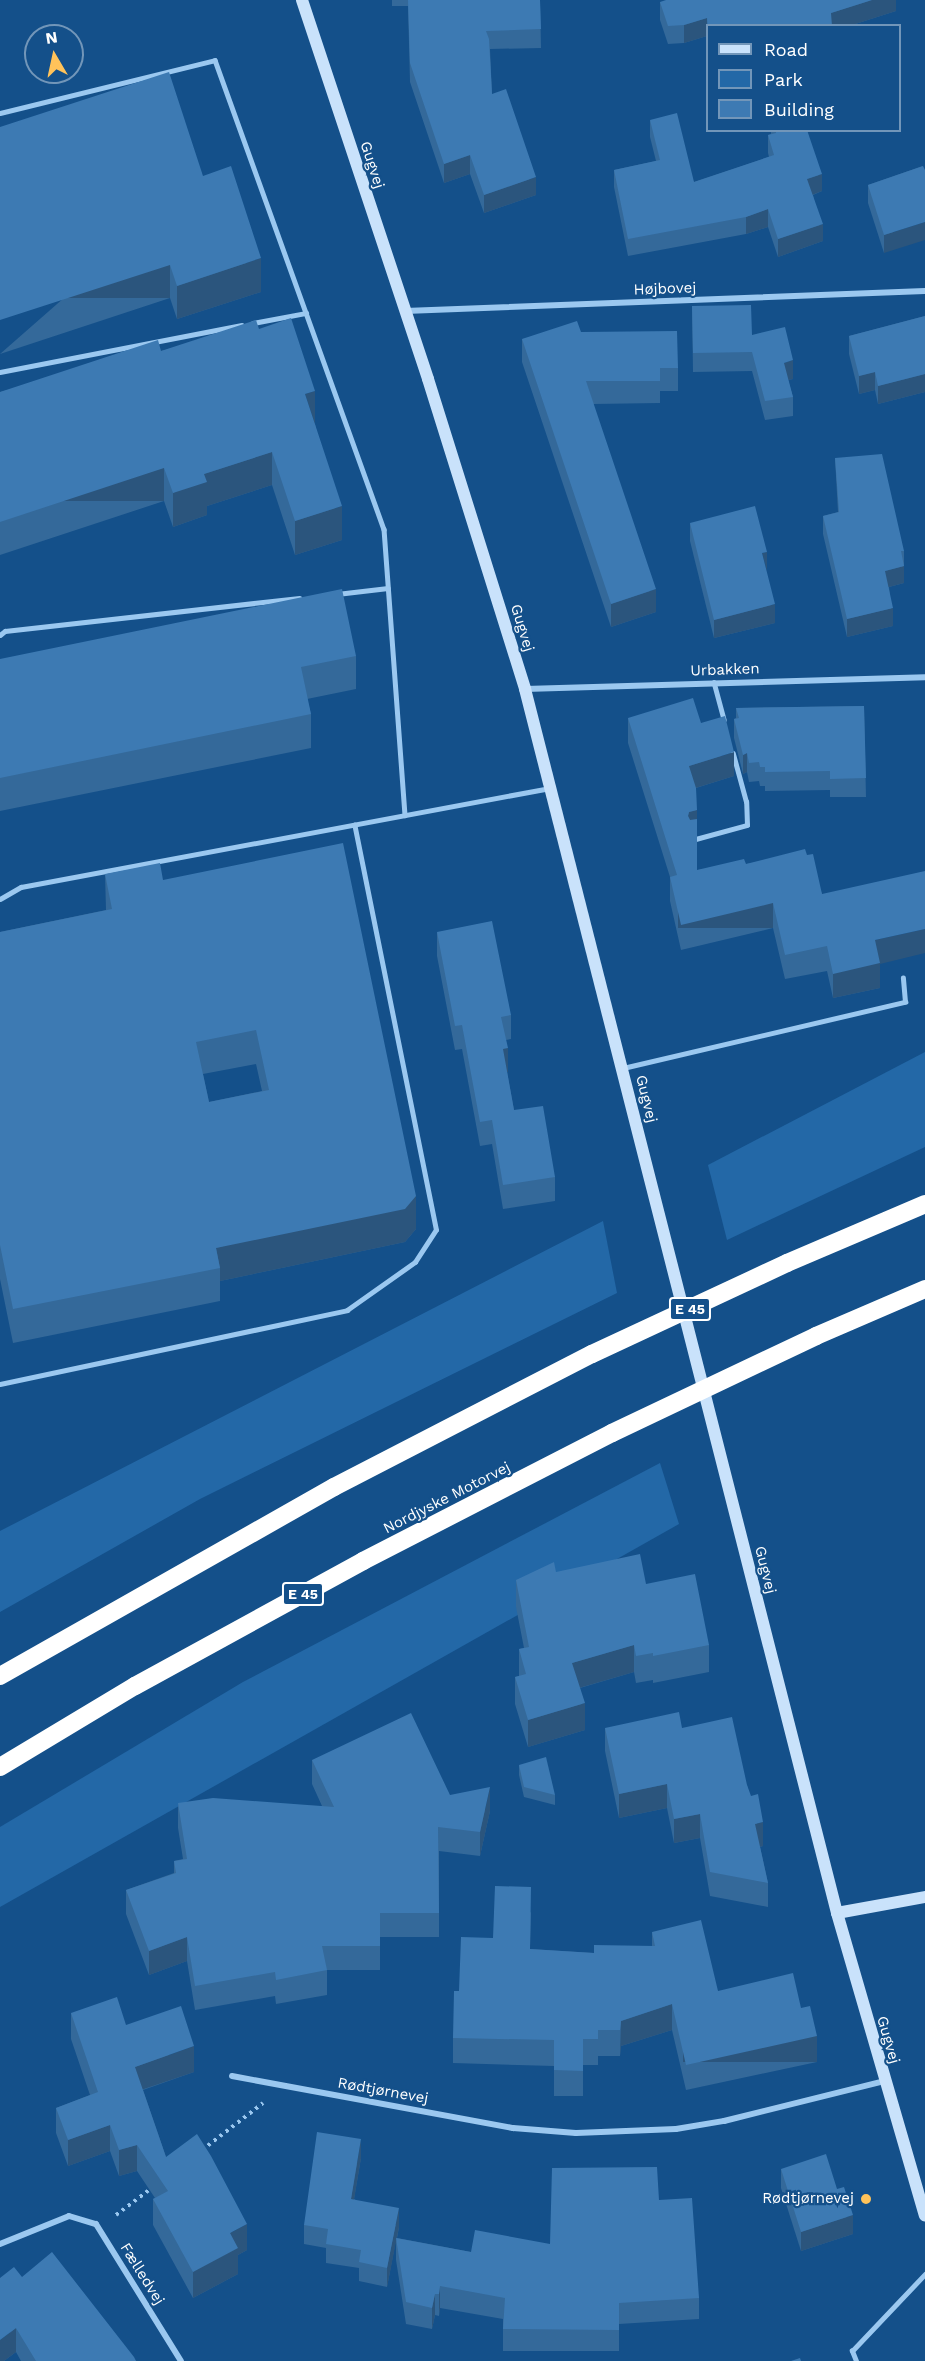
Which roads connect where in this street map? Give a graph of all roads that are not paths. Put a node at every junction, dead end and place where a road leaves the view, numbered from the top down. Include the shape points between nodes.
1 (302, 0) edge
2 (0, 113) edge
3 (925, 291) edge
4 (405, 311) junction
5 (306, 313) junction
6 (0, 372) edge
7 (388, 588) junction
8 (330, 595) edge
9 (307, 597) edge
10 (0, 634) edge
11 (925, 676) edge
12 (714, 682) junction
13 (525, 689) junction
14 (726, 726) edge
15 (731, 748) edge
16 (552, 787) junction
17 (405, 815) junction
18 (354, 825) junction
19 (692, 840) edge
20 (1, 897) edge
21 (903, 978) dead end
22 (623, 1068) junction
23 (925, 1204) edge
24 (925, 1288) edge
25 (0, 1384) edge
26 (0, 1676) edge
27 (0, 1767) edge
28 (925, 1897) edge
29 (837, 1913) junction
30 (232, 2076) dead end
31 (884, 2081) junction
32 (925, 2215) edge
33 (0, 2244) edge
34 (925, 2274) edge
35 (181, 2361) edge
36 (856, 2361) edge

1 - 4 street, Gugvej
2 - 5 lane via 215,60
3 - 4 street, Højbovej
4 - 13 street, Gugvej
5 - 6 lane
5 - 7 lane via 384,529
7 - 8 lane
7 - 17 lane
9 - 10 lane
11 - 12 street, Urbakken
12 - 13 street, Urbakken
12 - 14 lane
13 - 16 street, Gugvej
15 - 19 lane via 746,802 747,825
16 - 17 lane
16 - 22 street, Gugvej
17 - 18 lane
18 - 20 lane via 21,887
18 - 25 lane via 436,1230 415,1262 347,1310
21 - 22 lane via 905,1002
22 - 29 street, Gugvej
23 - 26 highway, E 45, bridge via 592,1354 334,1487
24 - 27 highway, Nordjyske Motorvej / E 45, bridge via 612,1433 363,1561 145,1680
28 - 29 street
29 - 31 street, Gugvej
30 - 31 street, Rødtjørnevej via 513,2128 576,2133 676,2130
31 - 32 street, Gugvej
33 - 35 street, Fælledvej via 69,2216 96,2224
34 - 36 lane via 852,2351

